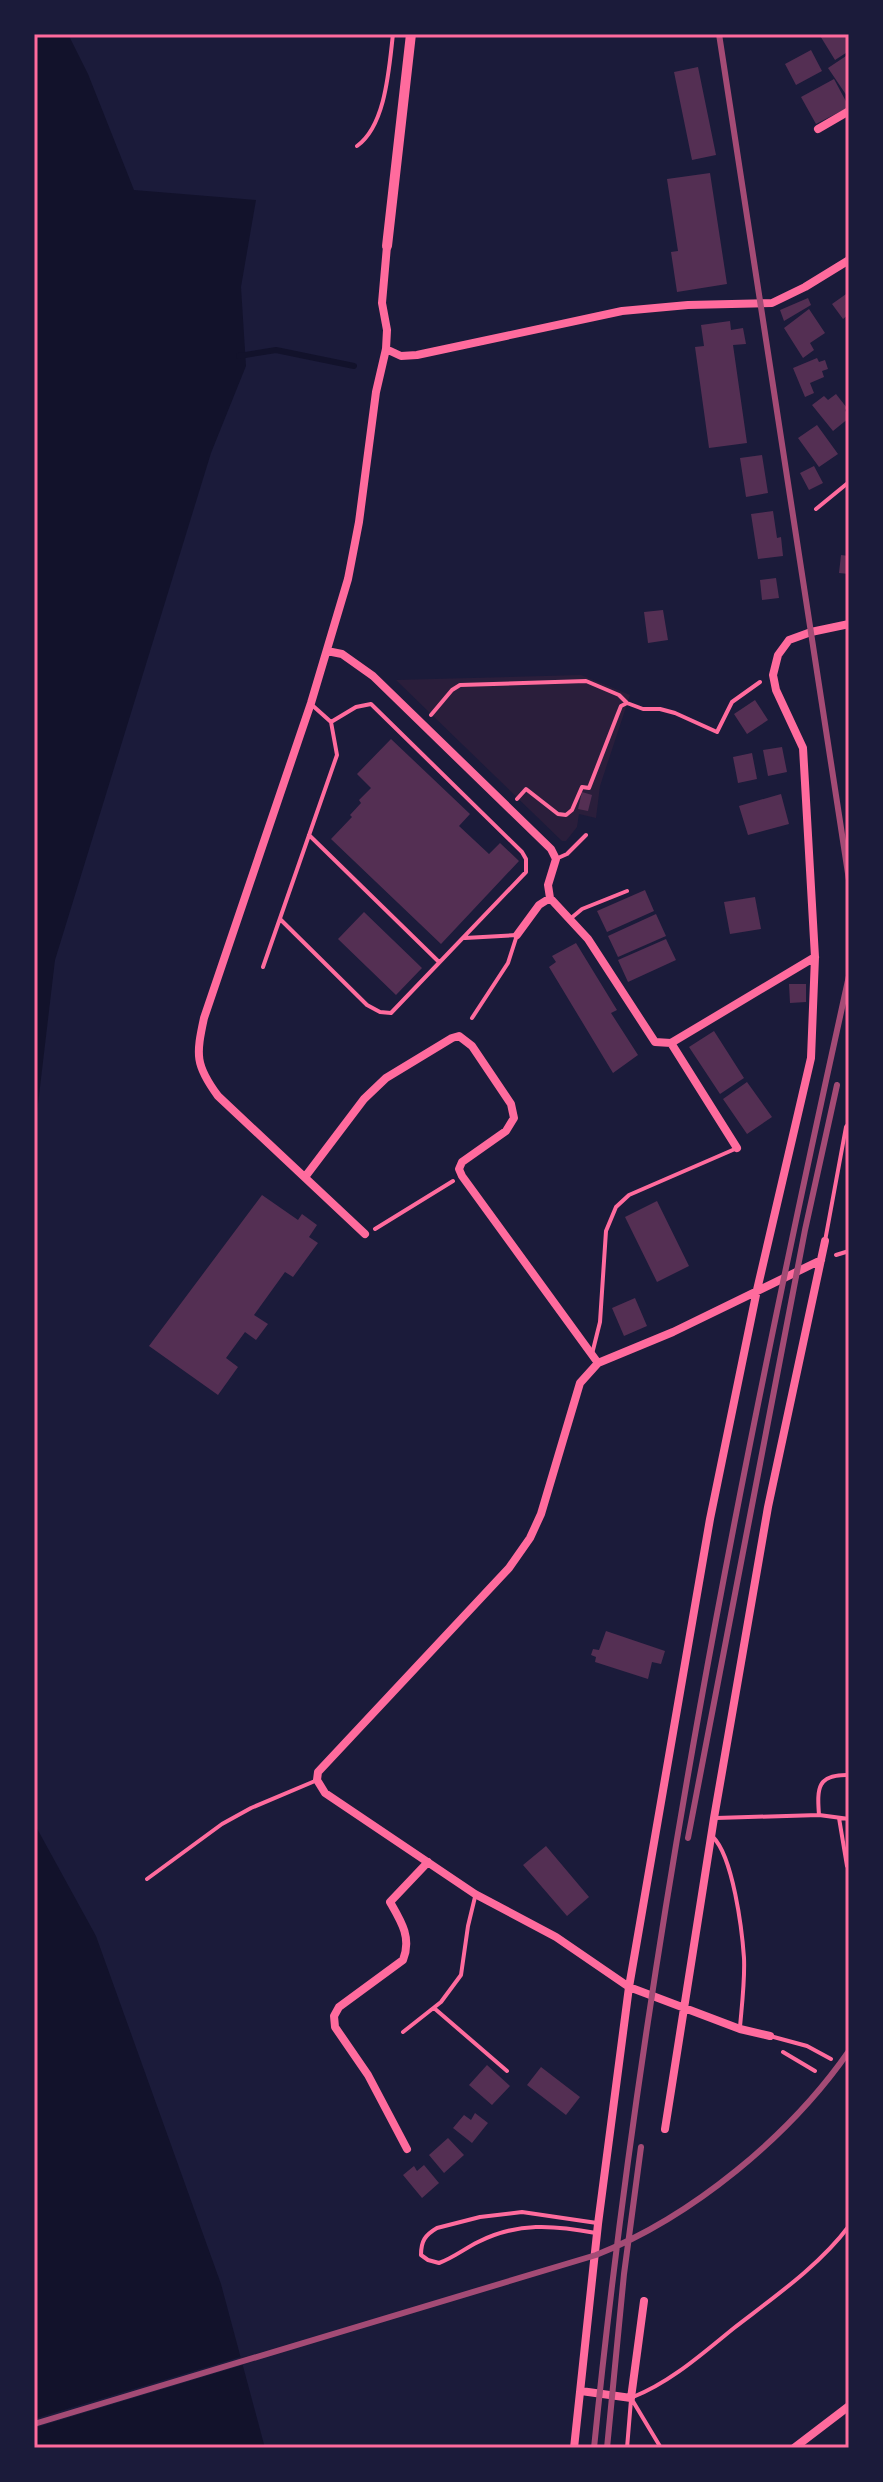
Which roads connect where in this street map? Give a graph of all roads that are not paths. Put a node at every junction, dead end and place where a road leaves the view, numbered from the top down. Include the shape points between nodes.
1 (393, 34) edge
2 (411, 34) edge
3 (849, 111) edge
4 (818, 129) dead end
5 (357, 146) dead end
6 (387, 246) joint
7 (849, 260) edge
8 (386, 349) junction
9 (849, 482) edge
10 (816, 509) dead end
11 (849, 624) edge
12 (327, 651) junction
13 (311, 703) junction
14 (331, 722) junction
15 (309, 835) junction
16 (586, 835) dead end
17 (556, 859) junction
18 (627, 891) dead end
19 (550, 898) junction
20 (280, 919) junction
21 (570, 919) junction
22 (517, 935) junction
23 (462, 938) junction
24 (815, 957) junction
25 (439, 962) junction
26 (263, 967) dead end
27 (472, 1018) dead end
28 (671, 1043) junction
29 (849, 1123) edge
30 (737, 1148) joint
31 (305, 1177) junction
32 (365, 1234) road end
33 (825, 1241) joint
34 (821, 1260) junction
35 (757, 1290) junction
36 (591, 1354) junction
37 (598, 1363) junction
38 (849, 1775) edge
39 (317, 1780) junction
40 (819, 1815) junction
41 (714, 1818) junction
42 (839, 1818) junction
43 (849, 1819) edge
44 (711, 1836) junction
45 (428, 1862) junction
46 (847, 1866) dead end
47 (147, 1879) dead end
48 (475, 1894) junction
49 (629, 1987) junction
50 (684, 2007) junction
51 (434, 2008) junction
52 (740, 2029) junction
53 (403, 2032) dead end
54 (770, 2036) joint
55 (831, 2059) dead end
56 (507, 2071) dead end
57 (665, 2129) dead end
58 (407, 2149) dead end
59 (849, 2226) edge
60 (598, 2228) junction
61 (644, 2301) dead end
62 (581, 2391) junction
63 (631, 2398) junction
64 (849, 2406) edge
65 (574, 2448) edge
66 (627, 2448) edge
67 (661, 2448) edge
68 (794, 2448) edge

1 - 5 lane via 387,84 369,138
2 - 6 street
3 - 4 street
6 - 8 street via 382,303
7 - 8 street via 772,303 653,307 417,355 401,356
8 - 12 street via 351,565
9 - 10 lane
11 - 24 street via 789,640 773,675 803,748
12 - 13 street
12 - 17 street via 342,654 373,676 545,842
13 - 14 lane
13 - 31 street via 197,1048 202,1074 218,1096
14 - 15 lane via 337,755
14 - 23 lane via 371,704 526,859 526,872
15 - 20 lane
15 - 25 lane
16 - 17 lane
17 - 19 street
18 - 21 lane
19 - 21 street
19 - 22 street
20 - 25 lane via 380,1012 391,1013
20 - 26 lane
21 - 28 street via 655,1042
22 - 23 lane
22 - 27 lane via 508,963
23 - 25 lane
24 - 28 street
24 - 35 street via 811,1058
28 - 30 street
29 - 33 lane
30 - 36 lane via 629,1195 616,1207 606,1231 600,1322
31 - 32 street
31 - 36 street via 386,1078 459,1036 472,1046 511,1104 514,1118 506,1131 459,1169
33 - 34 street
34 - 35 street
34 - 41 street via 768,1507
35 - 37 street
35 - 49 street via 710,1519
36 - 37 street
37 - 39 street via 580,1383 530,1538 509,1568 318,1772
38 - 40 lane via 836,1774 823,1782 817,1792
39 - 45 street via 325,1793
39 - 47 lane via 222,1824
40 - 41 lane
40 - 42 lane
41 - 44 street
42 - 43 lane
42 - 46 lane
44 - 50 street
44 - 52 lane via 724,1852 744,1957
45 - 48 street
45 - 58 street via 390,1902 405,1929 403,1960 334,2016 335,2027 368,2075
48 - 49 street via 556,1937
48 - 51 lane via 461,1975
49 - 50 street
49 - 60 street
50 - 52 street
50 - 57 street
51 - 53 lane
51 - 56 lane
52 - 54 street
54 - 55 lane via 798,2042
59 - 63 lane via 835,2245 771,2300 684,2368
60 - 60 lane via 523,2227 500,2232 439,2263 421,2255 421,2244 437,2228 504,2213
60 - 62 street
61 - 63 street
62 - 63 street
62 - 65 street
63 - 66 lane
63 - 67 lane
64 - 68 street

